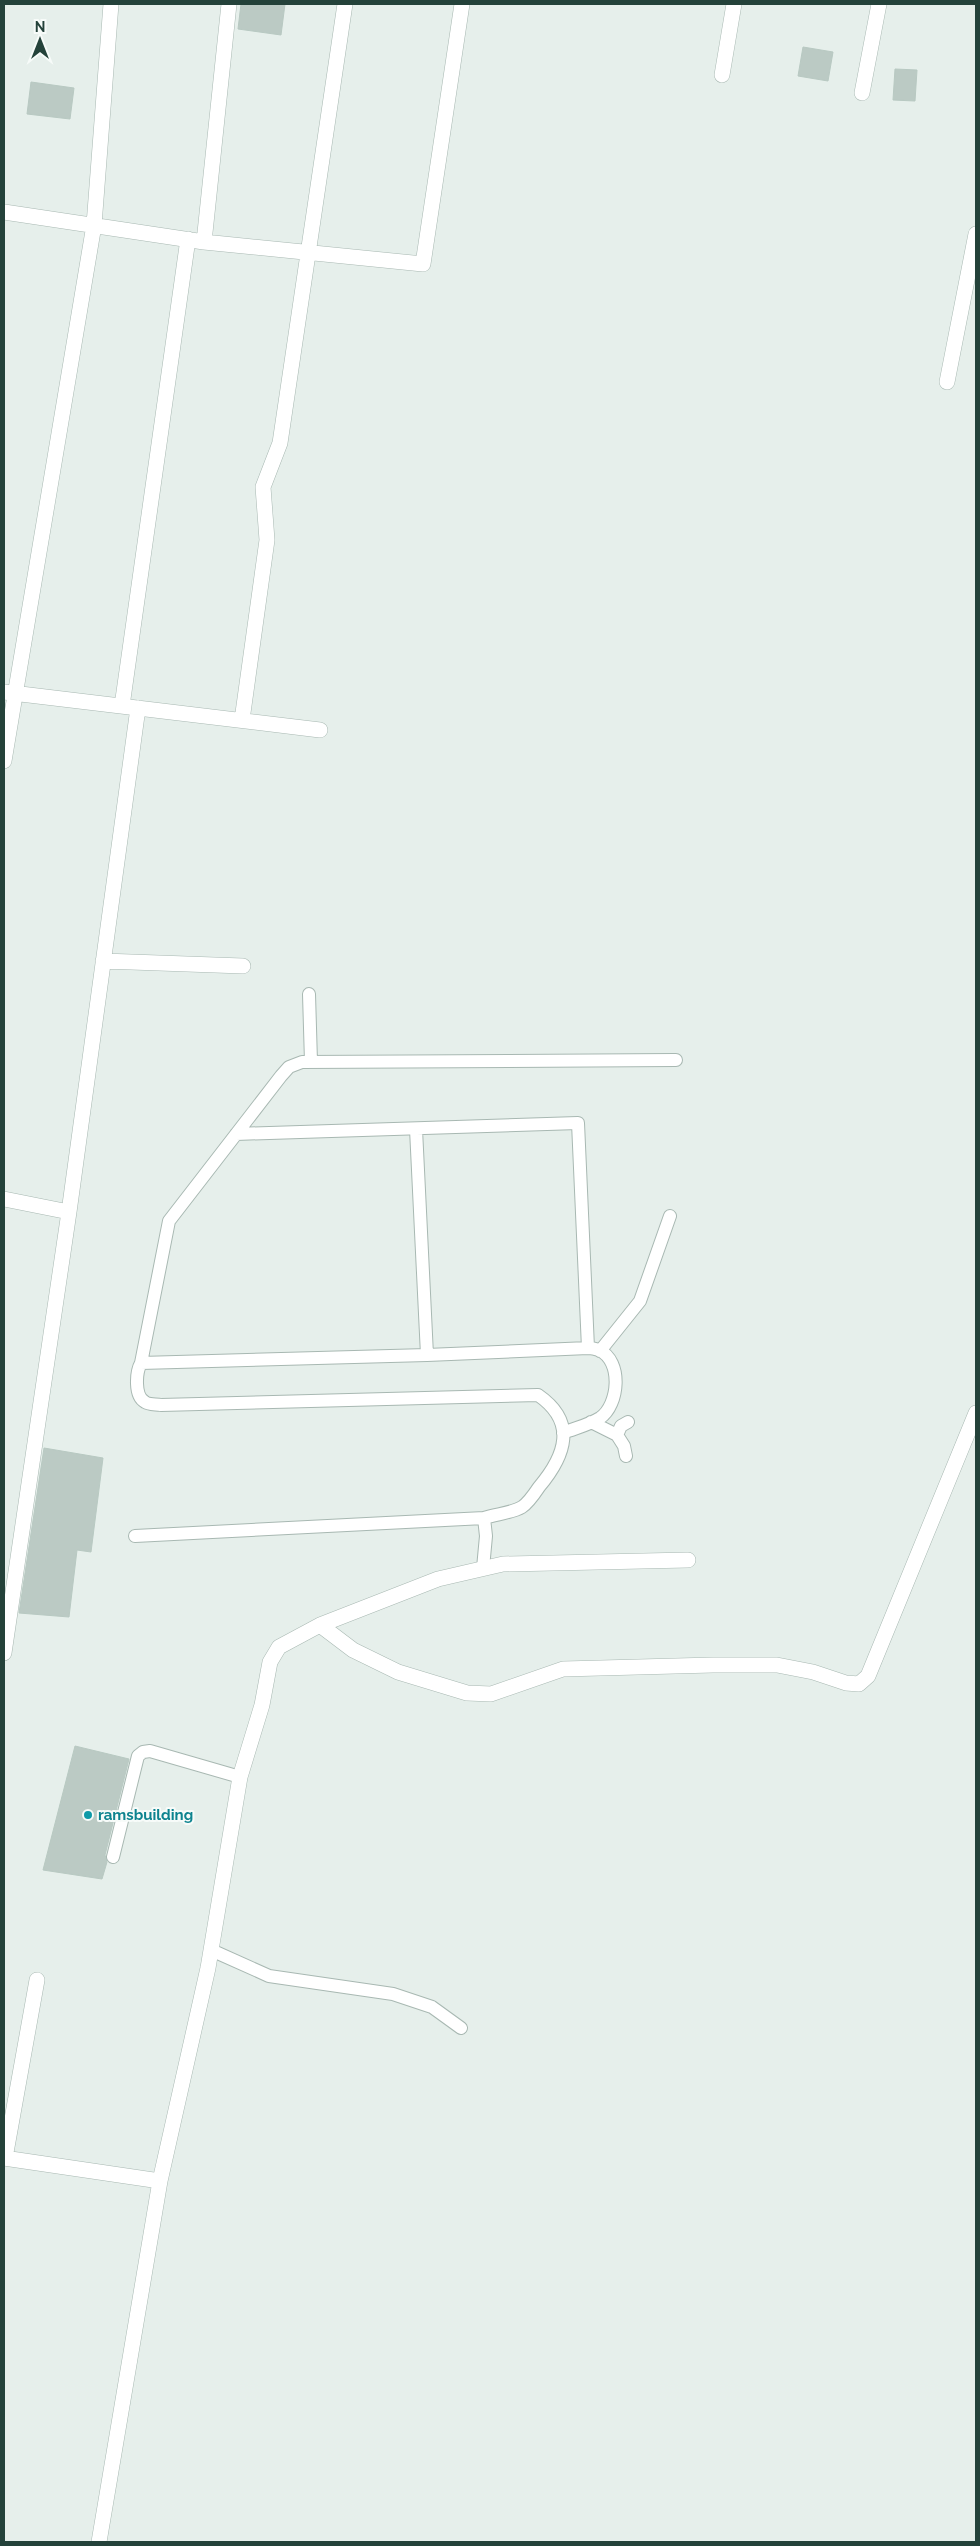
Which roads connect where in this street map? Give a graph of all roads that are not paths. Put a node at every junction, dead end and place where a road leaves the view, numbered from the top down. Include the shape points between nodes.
1 (111, 4) edge
2 (229, 4) edge
3 (346, 4) edge
4 (462, 4) edge
5 (734, 4) edge
6 (879, 4) edge
7 (722, 75) dead end
8 (862, 93) dead end
9 (4, 212) edge
10 (94, 225) junction
11 (976, 234) edge
12 (188, 239) junction
13 (204, 242) junction
14 (310, 252) junction
15 (975, 253) edge
16 (947, 382) dead end
17 (9, 693) edge
18 (122, 706) junction
19 (138, 708) junction
20 (242, 720) junction
21 (320, 730) dead end
22 (4, 761) edge
23 (103, 961) junction
24 (243, 966) dead end
25 (309, 994) dead end
26 (676, 1060) dead end
27 (311, 1062) junction
28 (416, 1129) junction
29 (236, 1134) junction
30 (4, 1199) edge
31 (69, 1212) junction
32 (670, 1216) dead end
33 (588, 1348) junction
34 (600, 1351) junction
35 (427, 1355) junction
36 (141, 1363) junction
37 (976, 1413) edge
38 (591, 1422) junction
39 (628, 1422) dead end
40 (563, 1432) junction
41 (617, 1435) junction
42 (626, 1456) dead end
43 (484, 1518) junction
44 (134, 1536) dead end
45 (688, 1560) dead end
46 (483, 1568) junction
47 (320, 1625) junction
48 (4, 1653) edge
49 (240, 1777) junction
50 (114, 1857) dead end
51 (211, 1950) junction
52 (38, 1980) dead end
53 (461, 2028) dead end
54 (4, 2158) edge
55 (160, 2181) junction
56 (99, 2542) edge

1 - 10 street
2 - 13 street
3 - 14 street
4 - 14 street via 423,264
5 - 7 street
6 - 8 street
9 - 10 street
10 - 12 street
10 - 17 street
11 - 15 street
12 - 13 street
12 - 18 street
13 - 14 street
14 - 20 street via 280,443 263,487 268,540
15 - 16 street
17 - 18 street
17 - 22 street
18 - 19 street
19 - 20 street
19 - 23 street
20 - 21 street
23 - 24 street
23 - 31 street
25 - 27 lane
26 - 27 lane
27 - 29 lane via 289,1067
28 - 29 lane
28 - 33 lane via 578,1123
28 - 35 lane
29 - 36 lane via 169,1221
30 - 31 street
31 - 48 street
32 - 34 lane via 640,1301
33 - 34 lane
33 - 35 lane
34 - 38 lane via 612,1363 616,1381 614,1399 600,1418
35 - 36 lane
36 - 40 lane via 137,1370 138,1390 145,1403 538,1395 552,1405 561,1420
37 - 47 street via 868,1676 859,1684 777,1664 713,1664 563,1669 491,1694 466,1693 398,1672 353,1650
38 - 40 lane
38 - 41 lane
39 - 41 lane via 621,1426
40 - 43 lane via 561,1456 522,1507
41 - 42 lane
43 - 44 lane
43 - 46 lane
45 - 46 street via 503,1564
46 - 47 street via 438,1578
47 - 49 street via 279,1647 270,1662 262,1705
49 - 50 lane via 150,1751 143,1752 138,1756
49 - 51 street
51 - 53 lane via 270,1976 393,1994 432,2007
51 - 55 street
52 - 54 street
54 - 55 street
55 - 56 street

